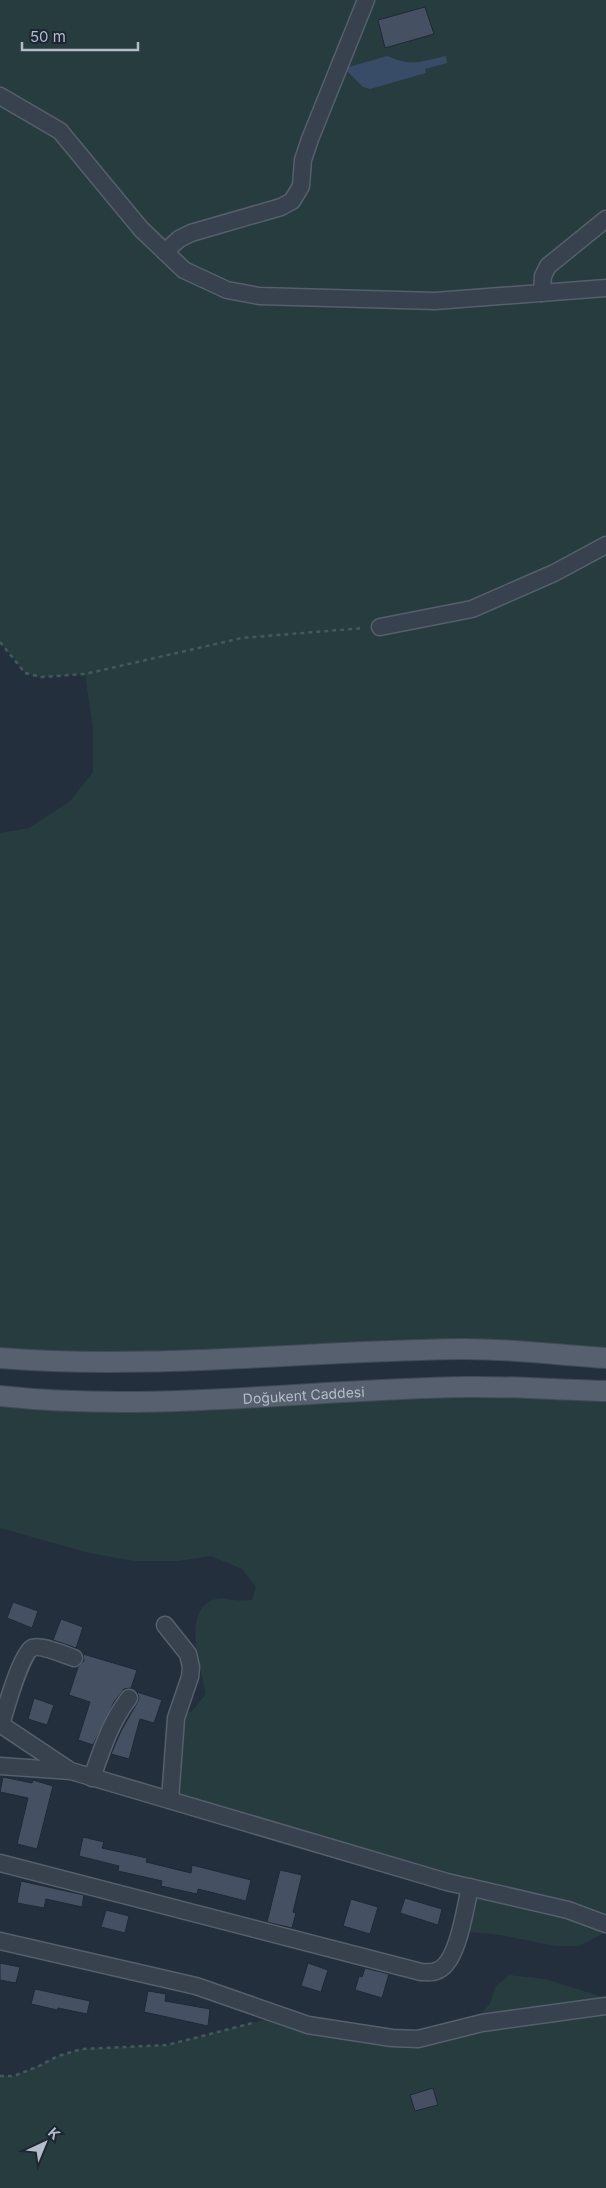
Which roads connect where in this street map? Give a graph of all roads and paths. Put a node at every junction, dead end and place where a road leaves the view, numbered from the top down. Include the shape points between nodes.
1 (366, 0) edge
2 (0, 96) edge
3 (606, 220) edge
4 (165, 252) junction
5 (606, 288) edge
6 (542, 293) junction
7 (606, 545) edge
8 (380, 627) joint
9 (0, 642) edge
10 (0, 1358) edge
11 (606, 1358) edge
12 (606, 1392) edge
13 (0, 1396) edge
14 (165, 1625) dead end
15 (74, 1658) dead end
16 (130, 1698) dead end
17 (0, 1724) edge
18 (0, 1766) edge
19 (71, 1771) junction
20 (92, 1778) junction
21 (170, 1800) junction
22 (0, 1863) edge
23 (470, 1887) junction
24 (606, 1924) edge
25 (0, 1941) edge
26 (606, 2006) edge
27 (258, 2021) dead end
28 (0, 2076) edge

1 - 4 street via 310,140 303,160 302,186 296,196 281,207 184,236
2 - 4 street via 60,132 141,229
3 - 6 street via 548,266 543,276
4 - 6 street via 197,278 227,290 259,296 435,301
5 - 6 street
7 - 8 street via 554,574 472,609
8 - 9 path via 242,638 85,674 41,677 26,672
10 - 11 main road via 51,1362 141,1361 460,1348
12 - 13 main road, Doğukent Caddesi via 466,1387 140,1402 50,1402
14 - 21 street via 188,1654 192,1667 176,1718
15 - 17 street via 40,1647 32,1648 19,1671
16 - 20 street via 116,1715
17 - 19 street
18 - 19 street
19 - 20 street
20 - 21 street
21 - 23 street
22 - 23 street via 421,1972 437,1971 448,1963
23 - 24 street via 568,1910
25 - 26 street via 196,1986 308,2025 392,2038 418,2039 482,2023
27 - 28 path via 167,2045 82,2049 14,2076

